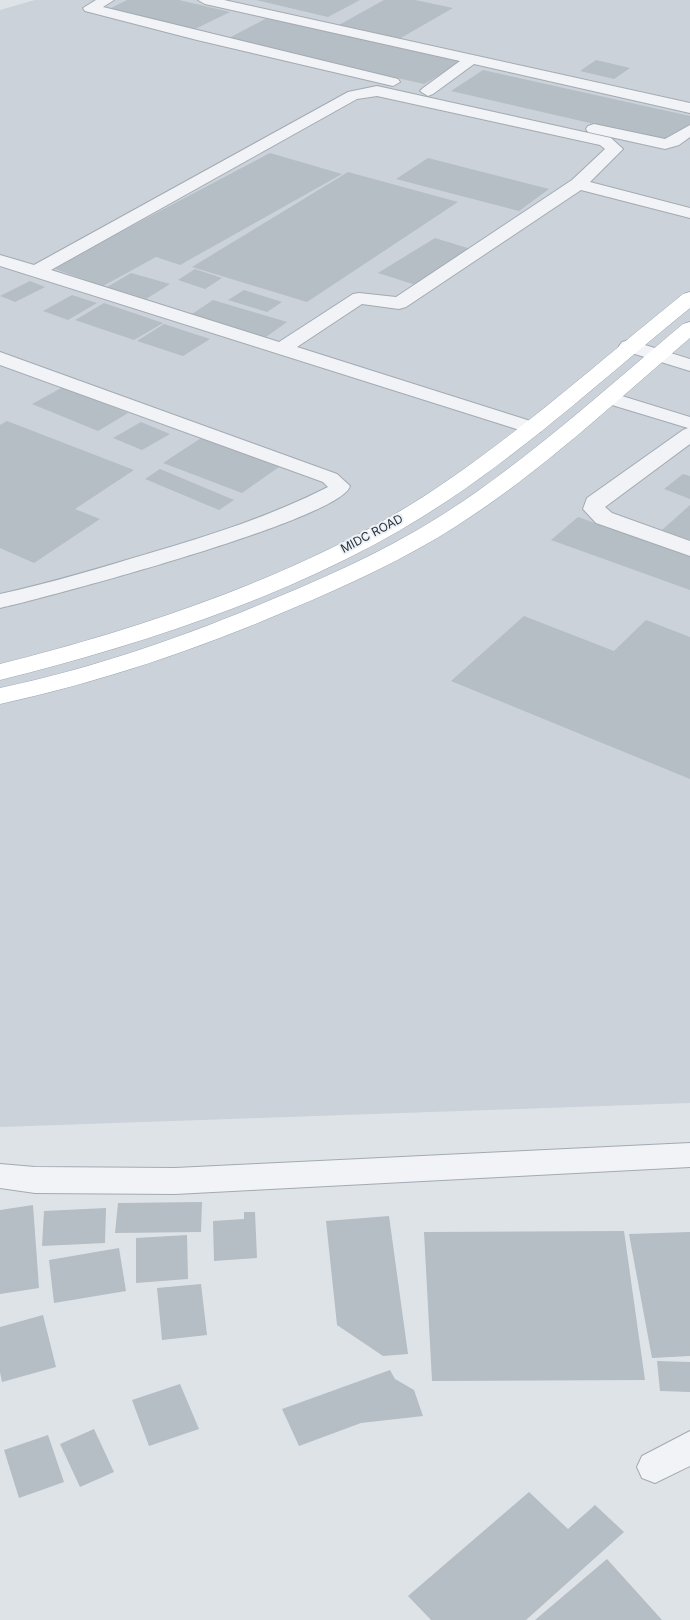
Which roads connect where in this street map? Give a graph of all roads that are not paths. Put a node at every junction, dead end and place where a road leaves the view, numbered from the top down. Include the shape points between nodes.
1 (107, 0) edge
2 (205, 0) edge
3 (250, 10) junction
4 (232, 19) dead end
5 (214, 27) dead end
6 (197, 36) junction
7 (471, 60) junction
8 (428, 91) junction
9 (690, 108) edge
10 (690, 130) edge
11 (578, 184) junction
12 (690, 213) edge
13 (0, 260) edge
14 (36, 271) junction
15 (690, 298) edge
16 (690, 328) edge
17 (629, 346) junction
18 (283, 348) junction
19 (658, 355) junction
20 (0, 358) edge
21 (690, 365) edge
22 (609, 398) junction
23 (690, 423) edge
24 (533, 428) junction
25 (690, 434) edge
26 (690, 549) edge
27 (0, 579) edge
28 (34, 594) junction
29 (0, 601) edge
30 (0, 672) edge
31 (0, 696) edge
32 (690, 1155) edge
33 (0, 1176) edge
34 (690, 1447) edge
35 (655, 1467) dead end

1 - 6 street via 90,8
2 - 3 street
3 - 4 street
3 - 7 street
5 - 6 street
6 - 8 street
7 - 8 street
7 - 9 street
8 - 10 street via 658,143 673,142
11 - 12 street
11 - 14 street via 615,149 611,145 605,141 376,91 364,92 353,95
11 - 18 street via 399,303 359,298
13 - 14 street
14 - 18 street
15 - 17 main road, MIDC ROAD
16 - 19 main road, MIDC ROAD
17 - 19 street
17 - 24 main road, MIDC ROAD
18 - 24 street
19 - 21 street
19 - 22 main road, MIDC ROAD
20 - 28 lane via 330,478 339,486 338,490 309,506 236,535
22 - 23 street
22 - 31 main road, MIDC ROAD via 470,506 423,536 342,578 190,642 60,682
24 - 30 main road, MIDC ROAD via 442,494 397,522 318,563 171,623
25 - 26 street via 595,503 594,509 604,518
27 - 28 street
28 - 29 street
32 - 33 street via 175,1181 35,1180
34 - 35 street

